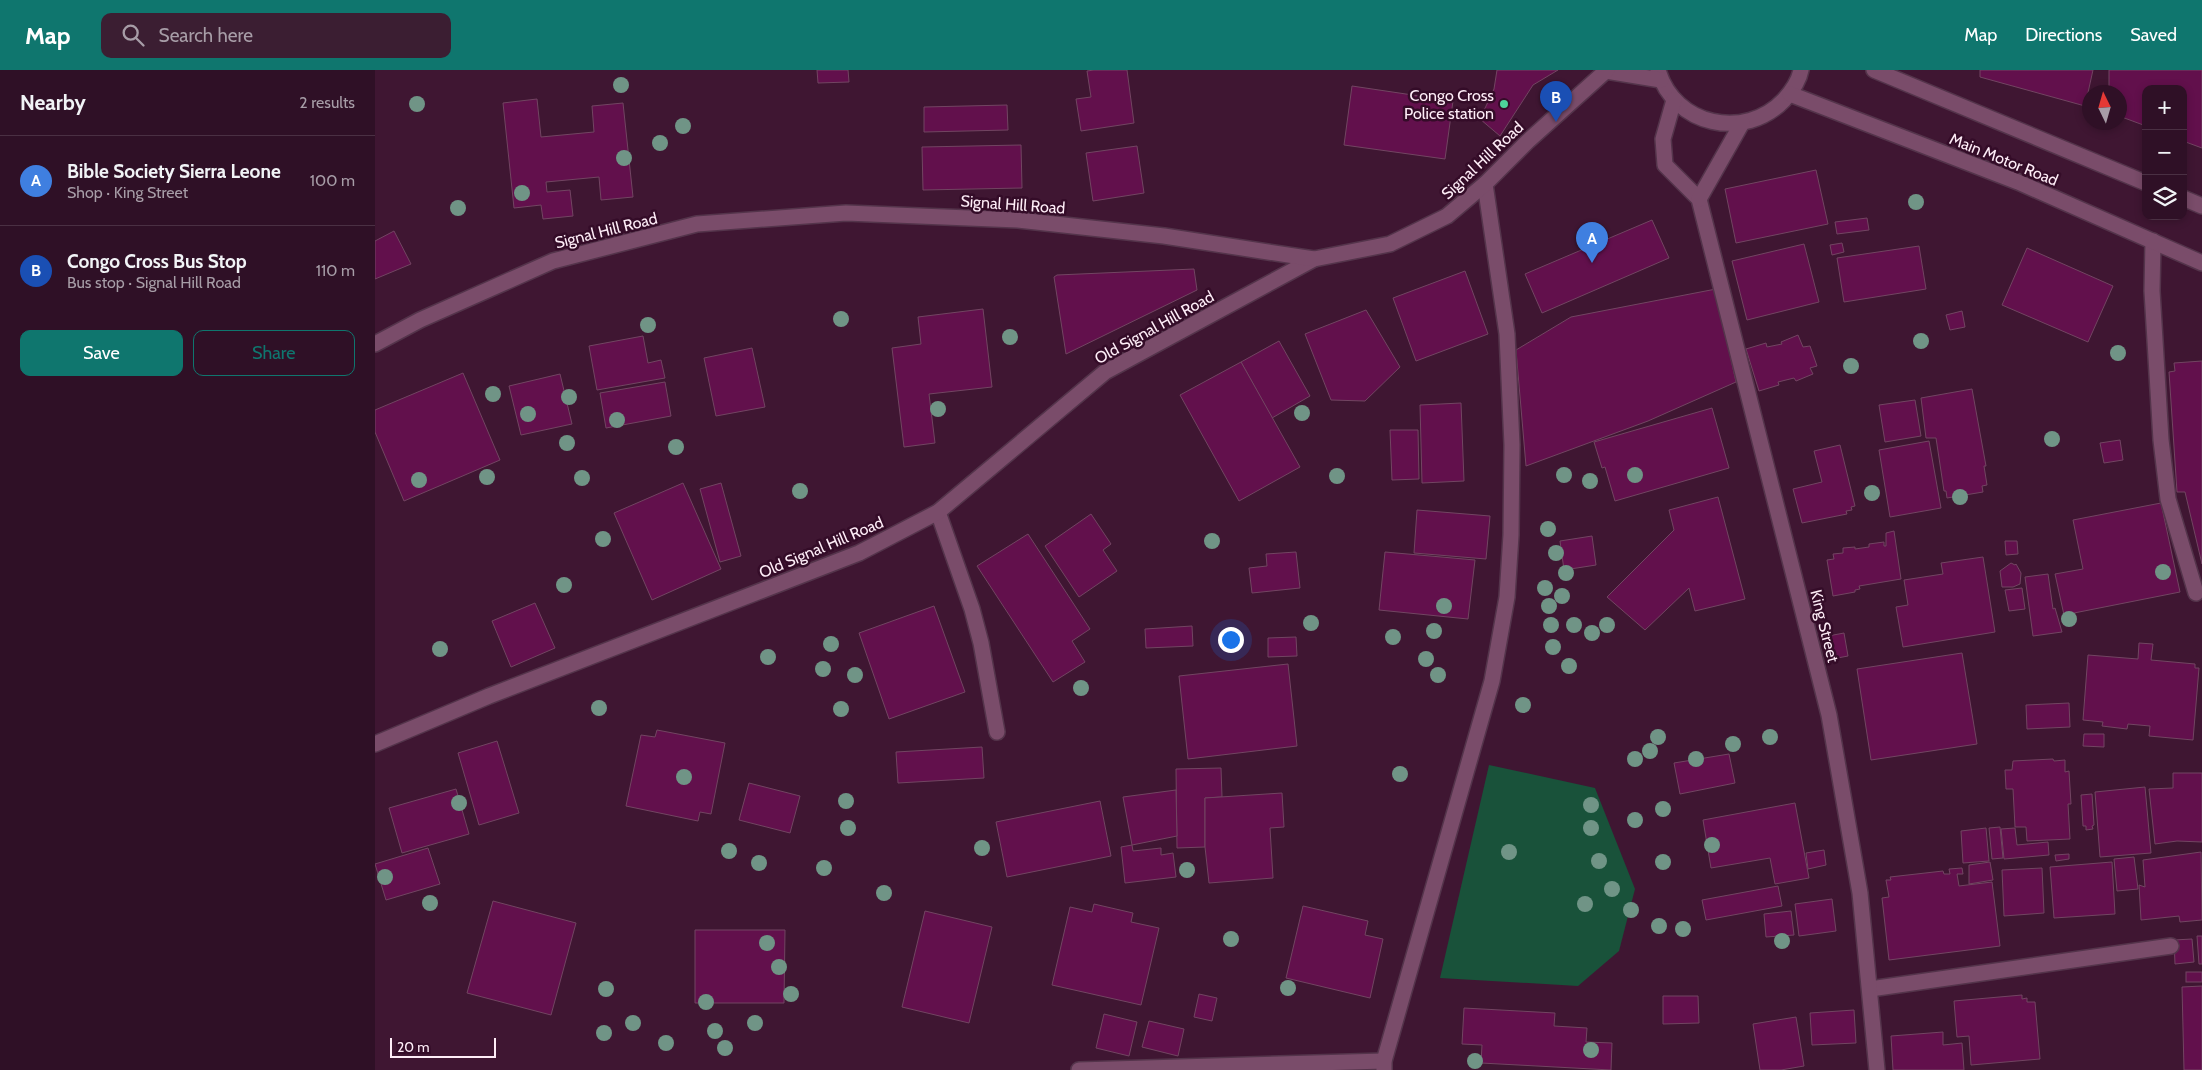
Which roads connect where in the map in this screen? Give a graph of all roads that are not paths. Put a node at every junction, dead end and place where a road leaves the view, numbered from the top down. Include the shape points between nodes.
1 (1801, 70) edge
2 (1874, 70) edge
3 (1606, 71) edge
4 (1659, 75) edge
5 (1790, 94) junction
6 (1674, 100) junction
7 (1742, 123) junction
8 (2142, 181) edge
9 (1485, 184) junction
10 (1699, 199) junction
11 (2187, 200) edge
12 (2202, 206) edge
13 (2153, 241) junction
14 (1314, 259) junction
15 (2202, 263) edge
16 (375, 344) edge
17 (938, 512) junction
18 (2196, 593) dead end
19 (997, 732) dead end
20 (375, 744) edge
21 (2171, 946) dead end
22 (1870, 990) junction
23 (1384, 1066) edge
24 (1079, 1070) edge
25 (1877, 1070) edge

1 - 5 main road
2 - 8 main road, Main Motor Road
3 - 4 main road
3 - 9 main road, Signal Hill Road
4 - 6 main road
5 - 7 main road via 1777,108
5 - 13 main road, Main Motor Road via 2018,182
6 - 7 main road via 1694,116 1717,124
6 - 10 main road via 1663,139 1665,164
7 - 10 main road
9 - 14 main road, Signal Hill Road via 1447,216 1390,244
9 - 23 main road via 1507,334 1512,445 1507,597 1492,681
10 - 22 main road, King Street via 1829,715 1860,893
11 - 12 main road
13 - 15 main road, Main Motor Road
13 - 18 main road via 2152,291 2168,499
14 - 16 main road, Signal Hill Road via 1164,236 1018,220 846,213 697,224 553,261 420,320
14 - 17 main road, Old Signal Hill Road via 1105,372
17 - 19 main road via 975,617
17 - 20 main road, Old Signal Hill Road via 859,553 489,696
21 - 22 main road
22 - 25 main road, King Street
23 - 24 main road

